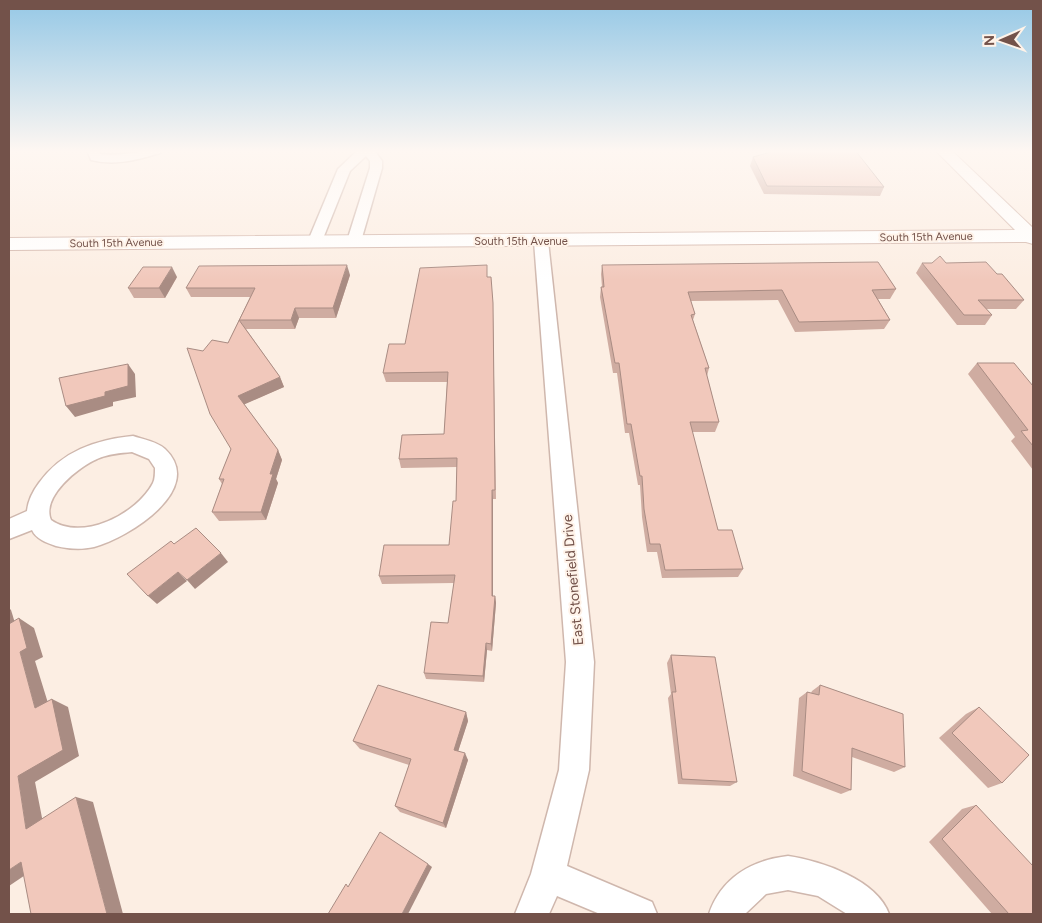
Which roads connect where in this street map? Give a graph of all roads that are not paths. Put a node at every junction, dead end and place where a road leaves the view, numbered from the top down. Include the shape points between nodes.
1 (334, 193) edge
2 (368, 193) edge
3 (987, 193) edge
4 (1033, 237) edge
5 (315, 241) junction
6 (354, 241) junction
7 (541, 241) junction
8 (9, 244) edge
9 (38, 517) junction
10 (9, 529) edge
11 (548, 875) junction
12 (532, 914) edge
13 (640, 914) edge
14 (726, 914) edge
15 (872, 914) edge

1 - 5 street
2 - 6 street
3 - 4 street
4 - 7 street, South 15th Avenue
5 - 6 street, South 15th Avenue
5 - 8 street, South 15th Avenue
6 - 7 street, South 15th Avenue
7 - 11 street, East Stonefield Drive via 580,662 574,770
9 - 9 street via 44,530 59,538 79,540 102,536 125,526 144,512 166,480 166,466 160,455 148,447 114,445 94,451 75,460 46,487 38,503
9 - 10 street
11 - 12 street, East Stonefield Drive
11 - 13 street
14 - 15 street via 747,886 774,873 806,874 839,887

